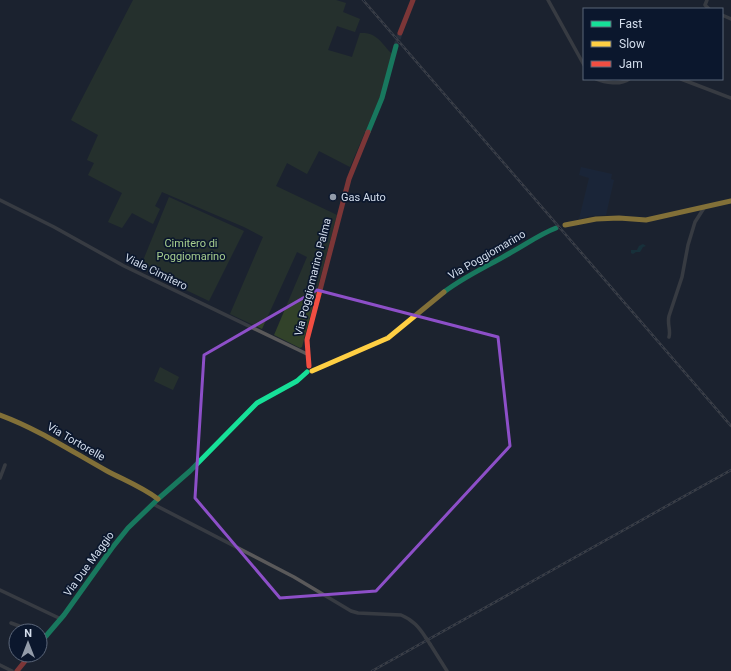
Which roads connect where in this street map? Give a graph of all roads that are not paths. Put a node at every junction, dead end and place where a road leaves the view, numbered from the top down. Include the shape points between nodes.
1 (413, 0) edge
2 (548, 0) edge
3 (400, 33) tunnel mouth
4 (396, 46) tunnel mouth
5 (583, 63) edge
6 (602, 80) edge
7 (628, 80) edge
8 (685, 80) edge
9 (731, 98) edge
10 (0, 200) edge
11 (731, 201) edge
12 (704, 208) junction
13 (565, 226) dead end
14 (556, 228) dead end
15 (669, 337) dead end
16 (307, 354) junction
17 (309, 370) junction
18 (0, 416) edge
19 (5, 465) dead end
20 (0, 478) edge
21 (158, 499) junction
22 (153, 504) junction
23 (0, 590) edge
24 (61, 620) junction
25 (48, 635) edge
26 (24, 663) edge
27 (0, 665) edge
28 (12, 671) edge
29 (17, 671) edge
30 (447, 671) edge

1 - 3 main road
2 - 5 street
4 - 16 main road, Via Poggiomarino Palma via 382,98 349,180 307,340
6 - 7 street
8 - 9 street
10 - 16 street, Viale Cimitero via 124,266
11 - 12 main road
12 - 13 main road via 646,220 596,219
12 - 15 street via 695,222 682,277 668,316
14 - 17 main road, Via Poggiomarino via 470,274 388,338 315,370
16 - 17 main road, Via Poggiomarino Palma
17 - 21 main road, Via Due Maggio via 297,380 257,403 190,471
18 - 21 main road, Via Tortorelle via 33,428 109,472 141,487
19 - 20 street
21 - 22 main road, Via Due Maggio
22 - 24 main road, Via Due Maggio via 112,548
22 - 30 street, bridge via 294,577 351,611 401,615 407,618 420,628
23 - 24 street
24 - 25 main road, Via Due Maggio
26 - 29 main road
27 - 28 street

